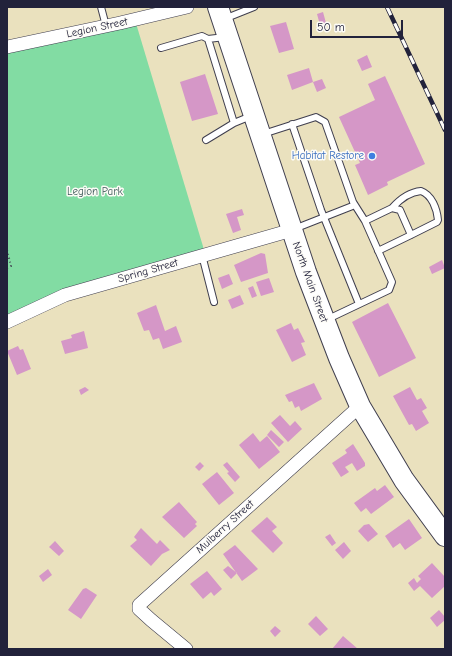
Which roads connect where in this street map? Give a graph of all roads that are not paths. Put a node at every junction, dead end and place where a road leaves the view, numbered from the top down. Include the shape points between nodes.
1 (101, 7) edge
2 (187, 7) edge
3 (254, 7) edge
4 (223, 21) edge
5 (106, 26) junction
6 (208, 39) junction
7 (7, 46) edge
8 (161, 48) dead end
9 (255, 115) junction
10 (234, 123) junction
11 (292, 124) junction
12 (261, 134) junction
13 (206, 140) dead end
14 (355, 205) junction
15 (392, 208) junction
16 (324, 217) junction
17 (365, 221) junction
18 (292, 230) junction
19 (412, 236) junction
20 (378, 250) junction
21 (202, 255) junction
22 (214, 302) dead end
23 (359, 304) junction
24 (324, 321) junction
25 (7, 322) edge
26 (360, 406) junction
27 (445, 536) edge
28 (186, 649) edge

1 - 5 lane
2 - 5 street, Legion Street
3 - 4 lane
4 - 6 lane
4 - 9 main road, North Main Street
5 - 7 street, Legion Street
6 - 8 lane via 202,36
6 - 10 lane
9 - 10 lane
9 - 12 main road, North Main Street
10 - 13 lane
11 - 12 lane
11 - 14 lane via 316,117 325,122
11 - 16 lane
12 - 18 main road, North Main Street
14 - 16 lane
14 - 17 lane
15 - 17 lane
15 - 19 lane via 400,210
15 - 19 lane via 412,193 421,191 431,200 437,222
16 - 18 lane
16 - 23 lane
17 - 20 lane
18 - 21 street, Spring Street
18 - 24 main road, North Main Street
19 - 20 lane
20 - 23 lane via 392,282 389,290
21 - 22 lane
21 - 25 street, Spring Street via 65,295
23 - 24 lane
24 - 26 main road, North Main Street
26 - 27 main road, North Main Street via 404,480
26 - 28 street, Mulberry Street via 139,605 139,609 150,620

